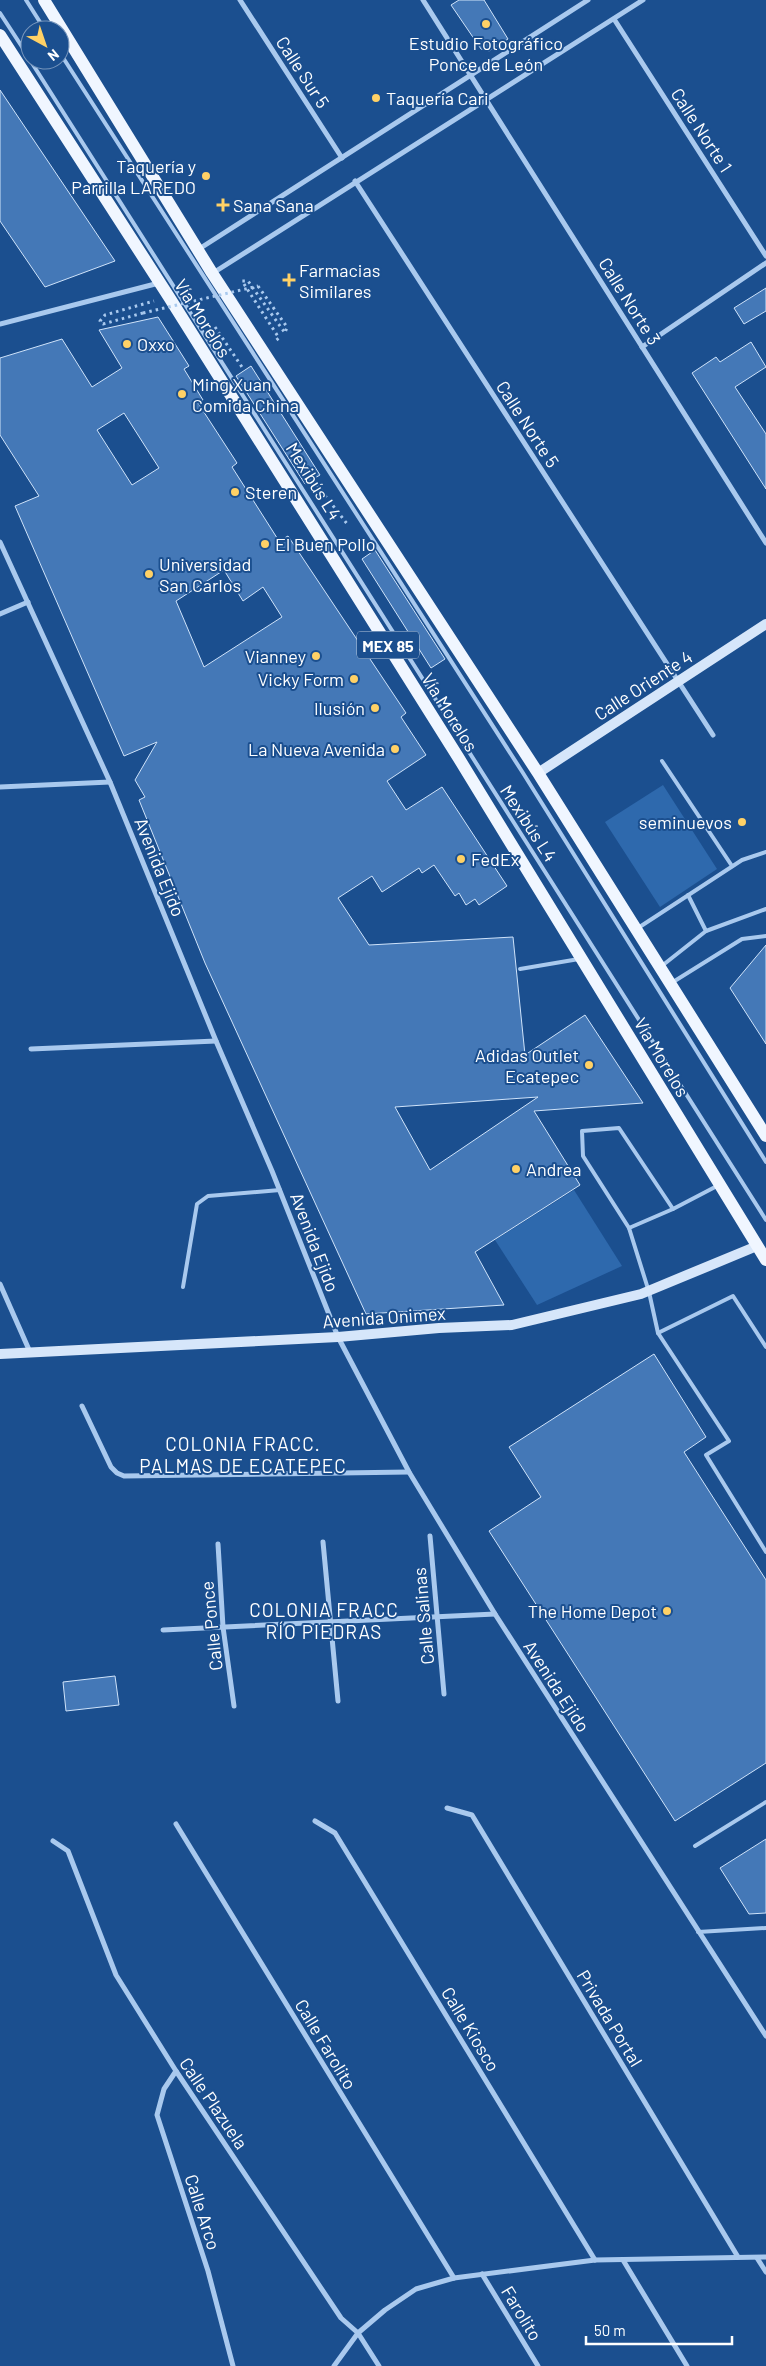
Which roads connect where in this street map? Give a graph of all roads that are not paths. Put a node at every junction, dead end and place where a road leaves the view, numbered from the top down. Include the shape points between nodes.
1 (26, 0) edge
2 (44, 0) edge
3 (240, 0) edge
4 (423, 0) edge
5 (588, 0) edge
6 (643, 0) edge
7 (0, 13) edge
8 (614, 19) junction
9 (39, 20) edge
10 (0, 36) edge
11 (20, 44) edge
12 (70, 69) edge
13 (36, 70) edge
14 (470, 75) junction
15 (486, 100) junction
16 (342, 158) junction
17 (355, 181) junction
18 (198, 250) junction
19 (766, 256) edge
20 (766, 263) edge
21 (212, 273) junction
22 (160, 283) junction
23 (0, 324) edge
24 (642, 347) junction
25 (0, 542) edge
26 (766, 542) edge
27 (28, 602) junction
28 (0, 614) edge
29 (766, 624) edge
30 (677, 682) junction
31 (713, 735) dead end
32 (662, 761) dead end
33 (538, 773) junction
34 (110, 782) junction
35 (0, 787) edge
36 (766, 852) edge
37 (732, 866) junction
38 (688, 895) junction
39 (766, 910) edge
40 (636, 930) junction
41 (706, 931) junction
42 (766, 936) edge
43 (581, 958) junction
44 (660, 968) junction
45 (520, 969) dead end
46 (670, 984) junction
47 (216, 1041) junction
48 (31, 1049) dead end
49 (766, 1136) edge
50 (766, 1162) edge
51 (719, 1184) junction
52 (280, 1190) junction
53 (673, 1209) junction
54 (766, 1220) edge
55 (629, 1228) junction
56 (757, 1246) junction
57 (766, 1260) edge
58 (0, 1284) edge
59 (183, 1288) dead end
60 (649, 1292) junction
61 (658, 1333) junction
62 (338, 1338) junction
63 (766, 1347) edge
64 (30, 1352) junction
65 (0, 1354) edge
66 (82, 1406) dead end
67 (409, 1472) junction
68 (430, 1536) dead end
69 (323, 1542) dead end
70 (218, 1544) dead end
71 (766, 1552) edge
72 (495, 1614) junction
73 (437, 1616) junction
74 (330, 1621) junction
75 (223, 1627) junction
76 (163, 1630) dead end
77 (444, 1694) dead end
78 (338, 1701) dead end
79 (234, 1706) dead end
80 (766, 1802) edge
81 (447, 1808) dead end
82 (315, 1821) dead end
83 (176, 1824) dead end
84 (53, 1841) dead end
85 (695, 1846) dead end
86 (766, 1928) edge
87 (698, 1932) junction
88 (766, 2036) edge
89 (176, 2071) junction
90 (738, 2257) junction
91 (766, 2257) edge
92 (757, 2258) junction
93 (595, 2260) junction
94 (624, 2260) junction
95 (766, 2272) edge
96 (482, 2274) junction
97 (454, 2278) junction
98 (358, 2333) junction
99 (233, 2366) edge
100 (334, 2366) edge
101 (379, 2366) edge
102 (538, 2366) edge
103 (687, 2366) edge

1 - 9 lane
2 - 18 main road, Vía Morelos / MEX 85
3 - 16 street, Calle Sur 5
4 - 14 street, Calle Norte 3
5 - 14 street
6 - 8 street
7 - 11 lane, Mexibús L4
8 - 15 street
8 - 19 street, Calle Norte 1
10 - 22 main road, Vía Morelos / MEX 85
12 - 50 lane, Mexibús L4 via 522,772
13 - 54 lane, Mexibús L4
14 - 15 street, Calle Norte 3
14 - 16 street
15 - 17 street
15 - 24 street, Calle Norte 3
16 - 18 street
17 - 21 street
17 - 30 street, Calle Norte 5
18 - 21 main road, Vía Morelos / MEX 85
20 - 24 street
21 - 33 main road, Vía Morelos / MEX 85
22 - 23 street
22 - 43 main road, Vía Morelos / MEX 85
24 - 26 street, Calle Norte 3
25 - 27 street, Avenida Ejido
27 - 28 street
27 - 34 street, Avenida Ejido
29 - 30 street, Calle Oriente 4
30 - 31 street, Calle Norte 5
30 - 33 street, Calle Oriente 4
32 - 37 lane
33 - 40 main road, Vía Morelos / MEX 85
34 - 35 street
34 - 47 street, Avenida Ejido
36 - 37 lane
37 - 38 lane
38 - 40 lane
38 - 41 lane
39 - 41 lane
40 - 44 main road, Vía Morelos / MEX 85
41 - 44 lane
42 - 46 lane via 742,939
43 - 45 lane
43 - 51 main road, Vía Morelos / MEX 85
44 - 46 main road, Vía Morelos / MEX 85
46 - 49 main road, Vía Morelos / MEX 85
47 - 48 street
47 - 52 street, Avenida Ejido
51 - 53 lane
51 - 56 main road, Vía Morelos / MEX 85
52 - 59 lane via 208,1196 197,1204
52 - 62 street, Avenida Ejido
53 - 55 lane
53 - 55 lane via 620,1128 582,1130 582,1156
55 - 60 lane
56 - 57 main road, Vía Morelos / MEX 85
56 - 60 street, Avenida Onimex
58 - 64 street
60 - 61 lane
60 - 62 street, Avenida Onimex via 512,1325
61 - 63 lane via 733,1296
61 - 71 lane via 729,1440 706,1455
62 - 64 street, Avenida Onimex
62 - 67 street, Avenida Ejido
64 - 65 street, Avenida Onimex
66 - 67 street via 111,1467 124,1476
67 - 72 street, Avenida Ejido
68 - 73 street, Calle Salinas
69 - 74 street
70 - 75 street, Calle Ponce
72 - 73 street
72 - 87 street, Avenida Ejido
73 - 74 street
73 - 77 street, Calle Salinas
74 - 75 street
74 - 78 street
75 - 76 street
75 - 79 street, Calle Ponce
80 - 85 lane
81 - 90 street, Privada Portal via 472,1815
82 - 93 street, Calle Kiosco via 335,1832
83 - 97 street, Calle Farolito
84 - 89 street, Calle Plazuela via 68,1851 116,1976
86 - 87 lane
87 - 88 street, Avenida Ejido
89 - 98 street, Calle Plazuela via 341,2318
89 - 99 street, Calle Arco via 164,2089 157,2115 208,2271
90 - 92 street
90 - 94 street
91 - 92 street
92 - 95 street
93 - 94 street
93 - 96 street
94 - 103 street
96 - 97 street
96 - 102 street, Farolito
97 - 98 street via 416,2289
98 - 100 street
98 - 101 street, Calle Plazuela

